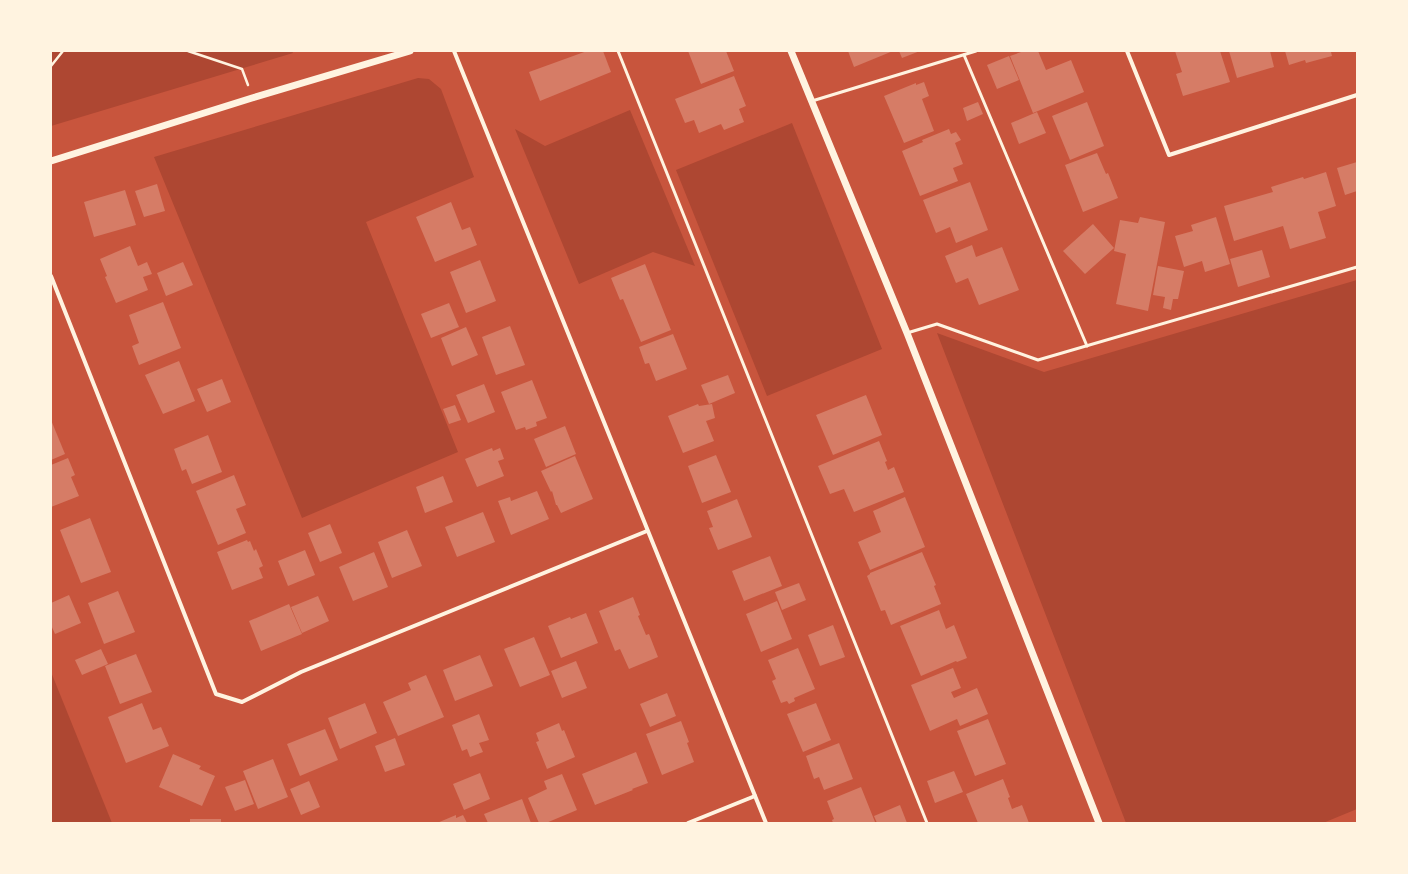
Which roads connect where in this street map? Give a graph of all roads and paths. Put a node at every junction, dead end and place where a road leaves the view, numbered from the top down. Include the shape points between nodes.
1 (63, 51) edge
2 (188, 51) edge
3 (410, 51) edge
4 (454, 51) edge
5 (618, 51) edge
6 (791, 51) edge
7 (976, 51) edge
8 (1127, 51) edge
9 (964, 55) junction
10 (51, 66) edge
11 (1357, 95) edge
12 (252, 98) junction
13 (812, 101) junction
14 (51, 161) edge
15 (1357, 267) edge
16 (51, 276) edge
17 (907, 333) junction
18 (1087, 346) junction
19 (647, 531) junction
20 (755, 796) junction
21 (688, 823) edge
22 (766, 823) edge
23 (927, 823) edge
24 (1100, 823) edge

1 - 10 path
2 - 12 path via 242,69
3 - 12 street
4 - 19 street
5 - 23 lane
6 - 13 street
7 - 9 lane
8 - 11 street via 1169,155
9 - 13 lane
9 - 18 lane
12 - 14 street
13 - 17 street
15 - 18 lane
16 - 19 street via 216,694 242,702 301,672
17 - 18 lane via 937,324 1038,360
17 - 24 street
19 - 20 street
20 - 21 street
20 - 22 street

